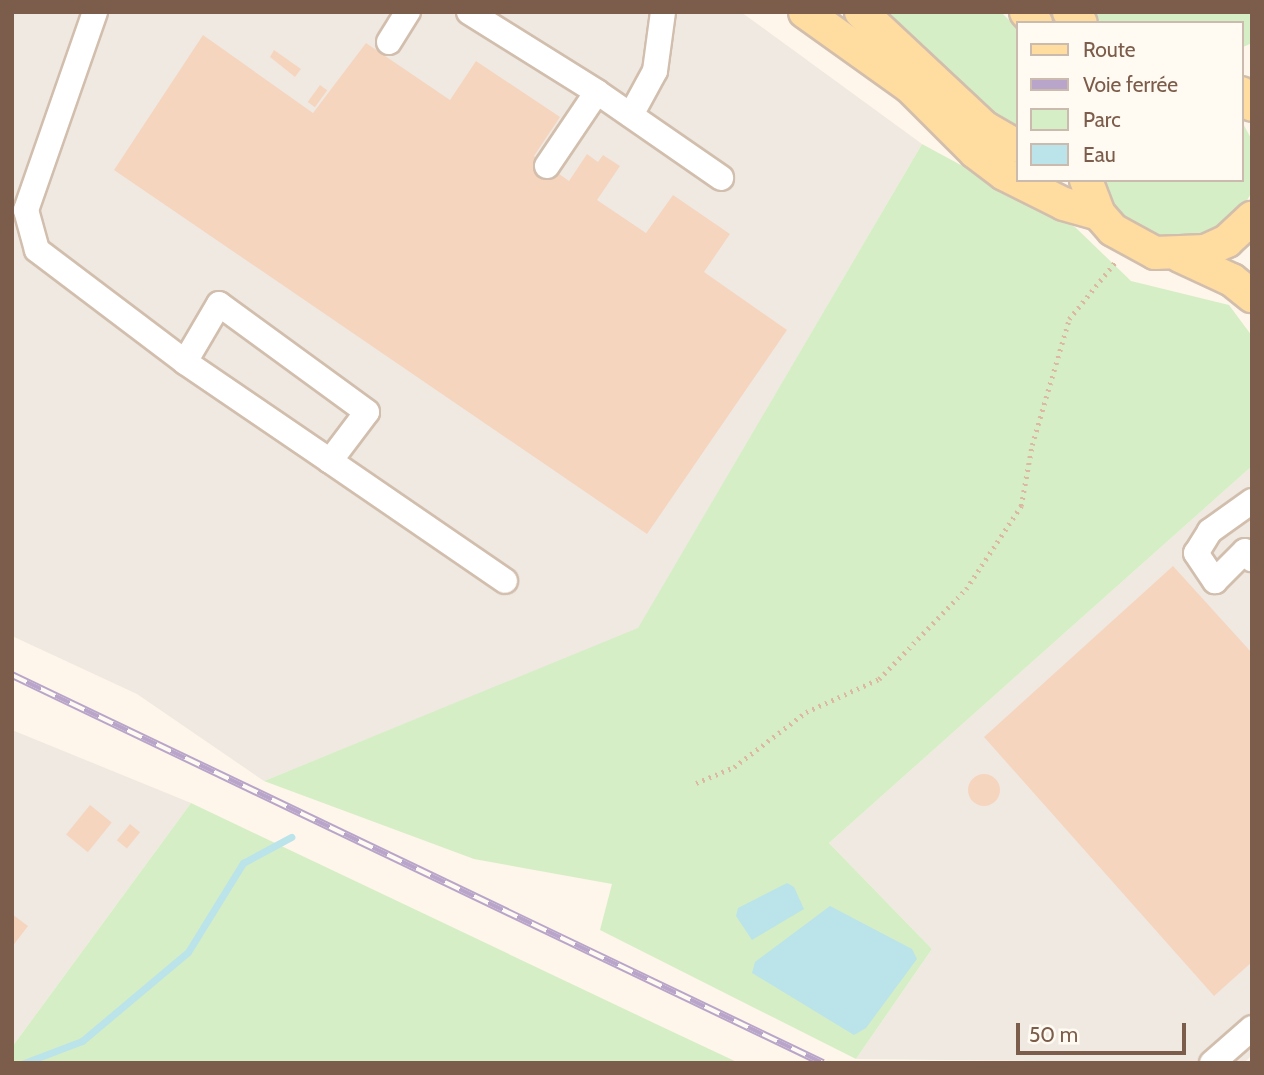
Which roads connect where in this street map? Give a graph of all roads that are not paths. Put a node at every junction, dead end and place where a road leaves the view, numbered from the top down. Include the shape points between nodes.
1 (95, 12) edge
2 (408, 12) edge
3 (469, 12) edge
4 (663, 12) edge
5 (805, 12) edge
6 (861, 12) edge
7 (389, 42) dead end
8 (597, 92) junction
9 (631, 115) junction
10 (1016, 145) edge
11 (547, 166) dead end
12 (721, 178) dead end
13 (1016, 180) edge
14 (1020, 182) edge
15 (1087, 182) edge
16 (19, 205) edge
17 (1099, 214) junction
18 (1252, 218) edge
19 (1180, 256) junction
20 (1252, 296) edge
21 (185, 362) junction
22 (330, 461) junction
23 (1252, 501) edge
24 (1252, 559) edge
25 (505, 581) dead end
26 (1252, 1028) edge
27 (1212, 1063) edge

1 - 16 lane
2 - 7 lane
3 - 8 lane
4 - 9 lane via 655,71
5 - 13 main road via 910,87 975,152
6 - 10 main road via 984,127
8 - 9 lane
8 - 11 lane
9 - 12 lane
14 - 17 main road via 1064,204
15 - 17 main road
16 - 21 lane via 37,250
17 - 19 main road via 1131,243 1155,253
18 - 19 main road via 1227,242
19 - 20 main road via 1232,280
21 - 22 lane
21 - 22 lane via 219,304 367,412
22 - 25 lane
23 - 24 lane via 1210,531 1196,553 1215,581 1245,551
26 - 27 lane

